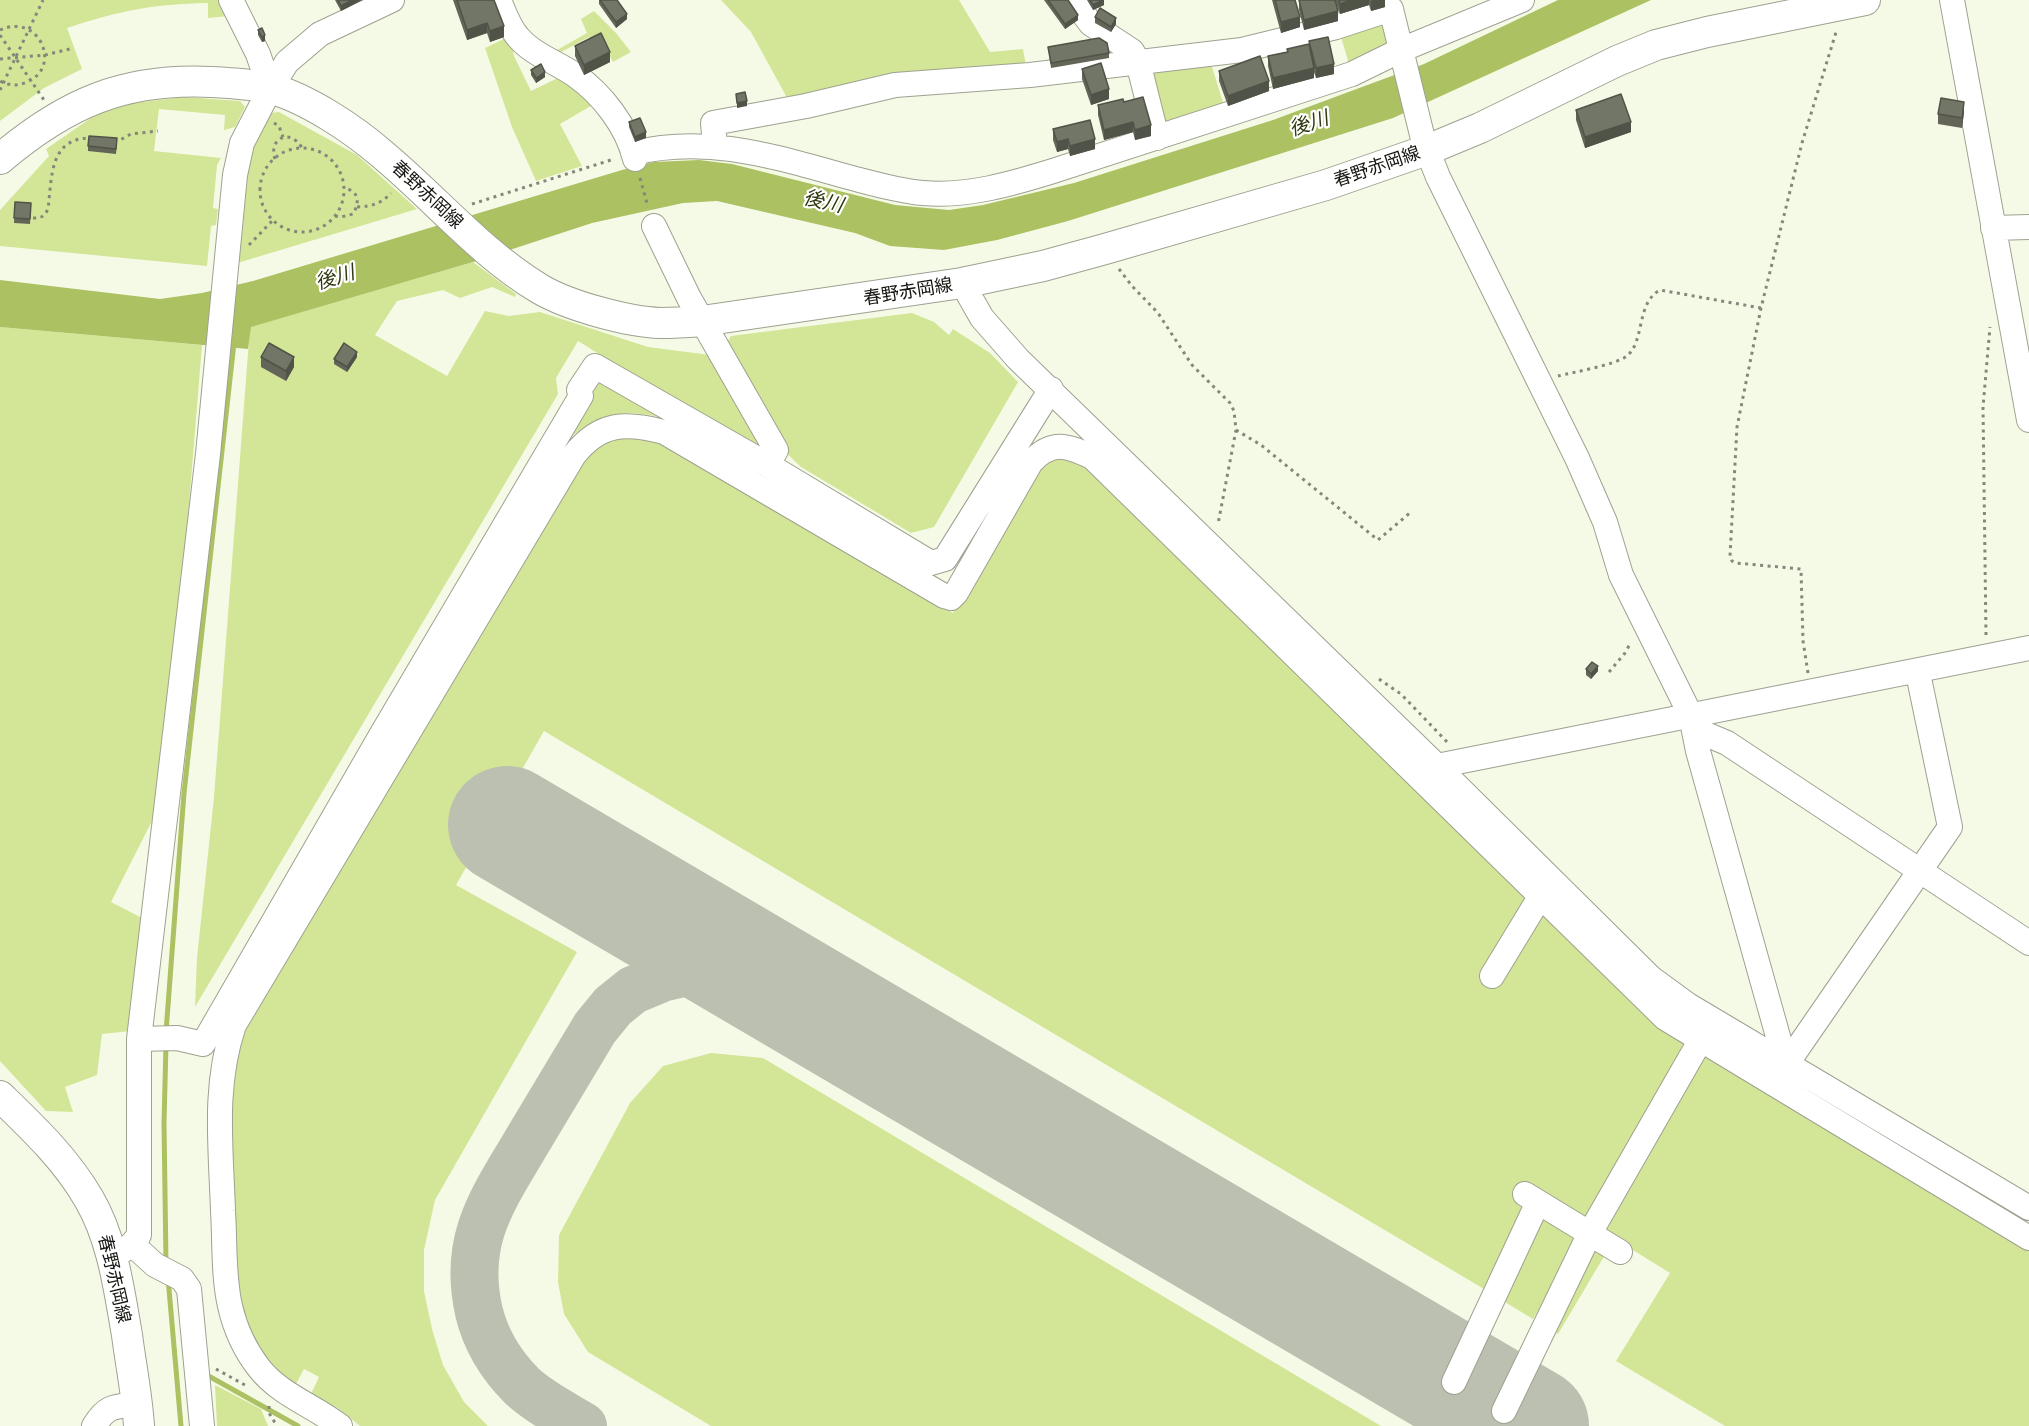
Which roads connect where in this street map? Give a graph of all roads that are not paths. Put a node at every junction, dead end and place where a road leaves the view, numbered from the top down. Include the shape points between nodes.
1 (231, 0) edge
2 (392, 0) edge
3 (498, 0) edge
4 (1073, 0) edge
5 (1522, 0) edge
6 (1952, 0) edge
7 (1855, 2) edge
8 (1390, 5) edge
9 (1401, 50) junction
10 (1138, 62) junction
11 (270, 89) junction
12 (1157, 138) junction
13 (715, 146) junction
14 (1427, 150) junction
15 (0, 159) edge
16 (654, 226) road end
17 (2029, 227) edge
18 (1993, 228) junction
19 (962, 283) junction
20 (702, 321) junction
21 (1051, 389) junction
22 (2029, 420) edge
23 (768, 465) junction
24 (2029, 648) edge
25 (2029, 660) edge
26 (1920, 683) junction
27 (1692, 722) junction
28 (1446, 774) junction
29 (1919, 870) junction
30 (1540, 897) junction
31 (2029, 943) edge
32 (1491, 976) dead end
33 (145, 1038) junction
34 (1700, 1041) junction
35 (1786, 1065) junction
36 (0, 1096) edge
37 (2029, 1208) edge
38 (1590, 1233) junction
39 (2029, 1238) edge
40 (122, 1250) junction
41 (1620, 1251) dead end
42 (1454, 1382) dead end
43 (1504, 1411) dead end
44 (138, 1415) edge
45 (93, 1426) edge
46 (202, 1426) edge
47 (340, 1426) edge

1 - 11 street via 258,54
2 - 11 street via 320,34 287,62
3 - 13 street via 517,36 529,48 576,76 606,103 634,156 655,147
4 - 10 street via 1091,24 1132,51
5 - 9 street
6 - 18 street
7 - 14 main road, 春野赤岡線 via 1656,45
8 - 9 street
8 - 10 street via 1336,27 1242,50
9 - 12 street via 1352,75
9 - 14 street
10 - 12 street
10 - 13 street via 896,85 712,123
11 - 15 main road, 春野赤岡線 via 196,81 129,87 70,109
11 - 20 main road, 春野赤岡線 via 348,127 457,209 502,263 541,290 630,319 661,323
11 - 33 street via 242,143 235,175
12 - 13 street via 1009,184 961,193 923,193 881,186 757,152
14 - 19 main road, 春野赤岡線 via 1326,185 1105,249
14 - 27 street via 1578,458 1622,575
16 - 20 street
17 - 18 street
18 - 22 street
19 - 20 main road, 春野赤岡線
19 - 21 street via 982,318
20 - 23 street via 776,450
21 - 23 street via 945,559 931,563
21 - 28 street
23 - 33 street via 595,366 203,1044 177,1038
24 - 27 street via 1811,692
25 - 26 street
26 - 27 street
26 - 29 street via 1950,827
27 - 28 street via 1460,777
27 - 29 street
27 - 35 street
28 - 35 street via 1651,978
29 - 31 street
29 - 35 street
30 - 32 street
30 - 34 street via 1665,1018
30 - 47 street via 1092,457 1072,448 1042,451 1031,462 951,598 664,432 634,425 611,428 590,438 574,455 234,1025 228,1042 219,1100 230,1306 240,1337 260,1369 274,1383
33 - 40 street via 139,1235
34 - 38 street
34 - 39 street
35 - 37 street
36 - 40 main road, 春野赤岡線 via 75,1177 103,1228
38 - 41 street
38 - 42 street via 1531,1197
38 - 43 street
40 - 44 main road, 春野赤岡線 via 118,1279
40 - 46 street via 182,1279 189,1289
44 - 45 street via 116,1407 102,1413

